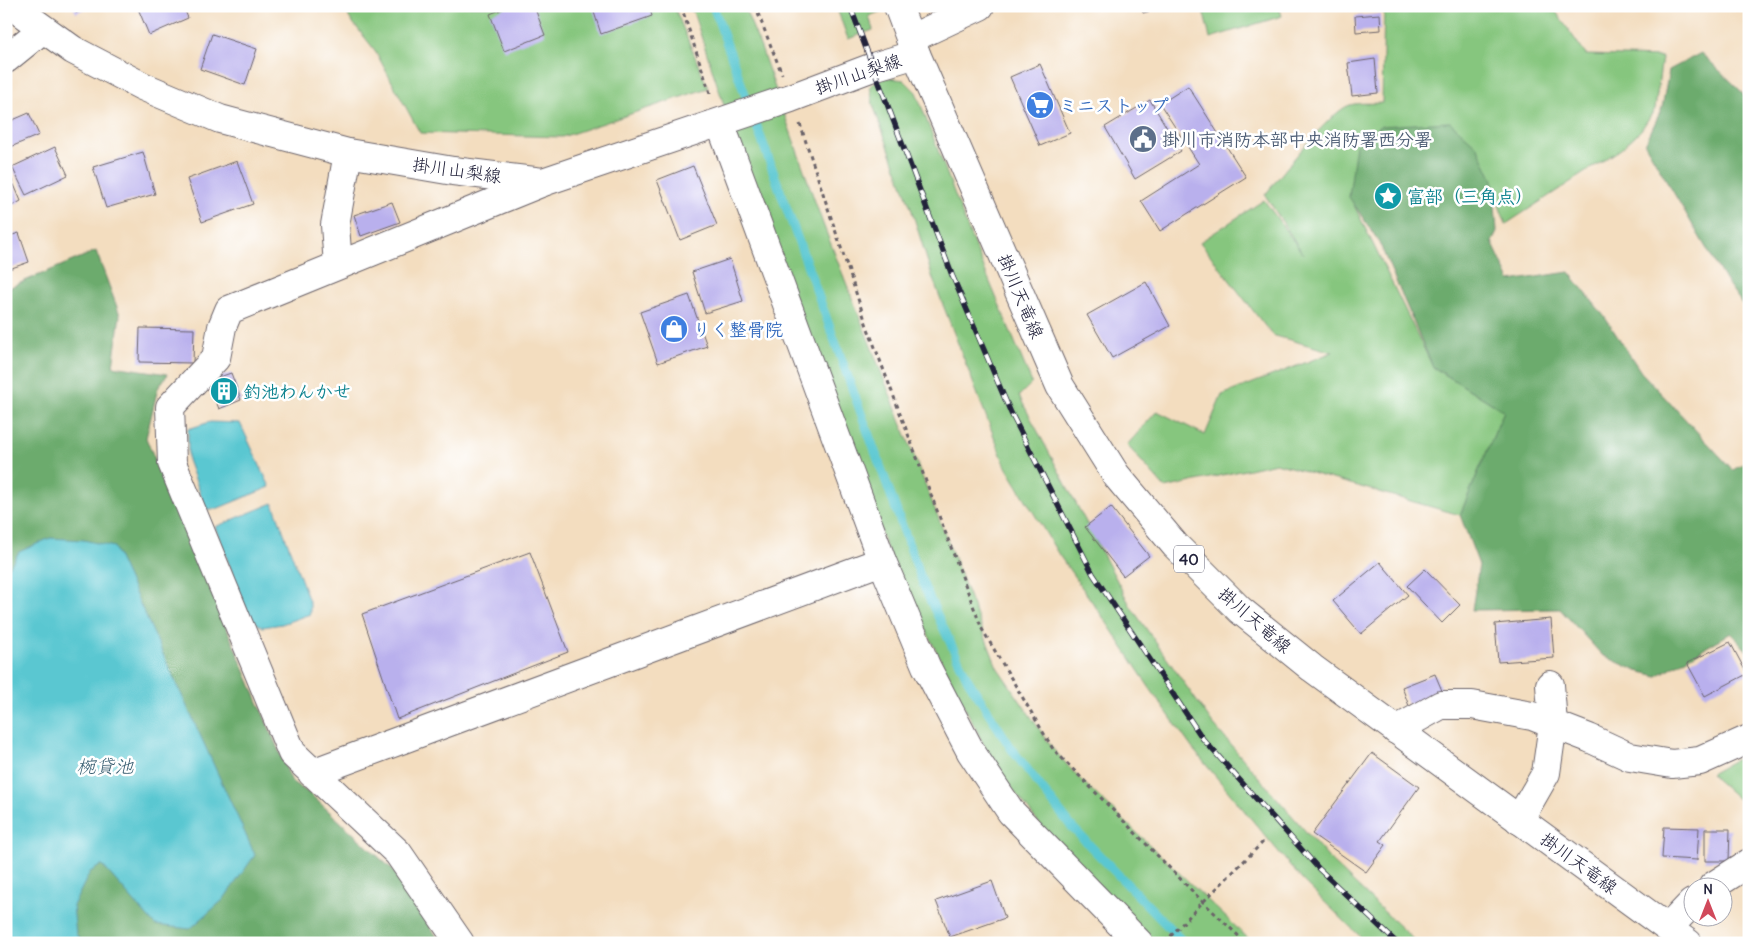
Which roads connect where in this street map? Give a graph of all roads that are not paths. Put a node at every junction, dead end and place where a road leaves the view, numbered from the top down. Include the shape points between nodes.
1 (12, 6) edge
2 (898, 6) edge
3 (980, 6) edge
4 (43, 29) junction
5 (913, 46) junction
6 (6, 59) edge
7 (723, 122) junction
8 (348, 153) junction
9 (543, 182) junction
10 (338, 265) junction
11 (882, 561) junction
12 (1550, 684) dead end
13 (1553, 724) junction
14 (1396, 730) junction
15 (1749, 739) edge
16 (312, 774) junction
17 (1519, 820) junction
18 (1749, 862) edge
19 (1728, 876) edge
20 (1678, 935) edge
21 (460, 943) edge
22 (1139, 943) edge

1 - 4 street, 掛川山梨線
2 - 5 street, 掛川天竜線 / 40
3 - 5 street, 掛川山梨線
4 - 6 street
4 - 8 street, 掛川山梨線 via 73,50 183,105 220,119
5 - 7 street, 掛川山梨線 via 873,67
5 - 14 street, 掛川天竜線 / 40 via 1060,386 1116,475 1175,545 1240,610
7 - 9 street, 掛川山梨線
7 - 11 street
8 - 9 street, 掛川山梨線
8 - 10 street via 335,225
9 - 10 street
10 - 16 street via 229,310 216,358 170,407 172,463 292,753
11 - 16 street
11 - 22 street via 926,666 971,752 1011,812
12 - 13 street
13 - 14 street via 1532,716 1472,705 1441,705
13 - 15 street via 1630,757 1672,764 1700,761
13 - 17 street via 1546,774
14 - 17 street, 掛川天竜線 / 40
16 - 21 street via 398,853
17 - 20 street, 掛川天竜線 / 40
18 - 19 street

